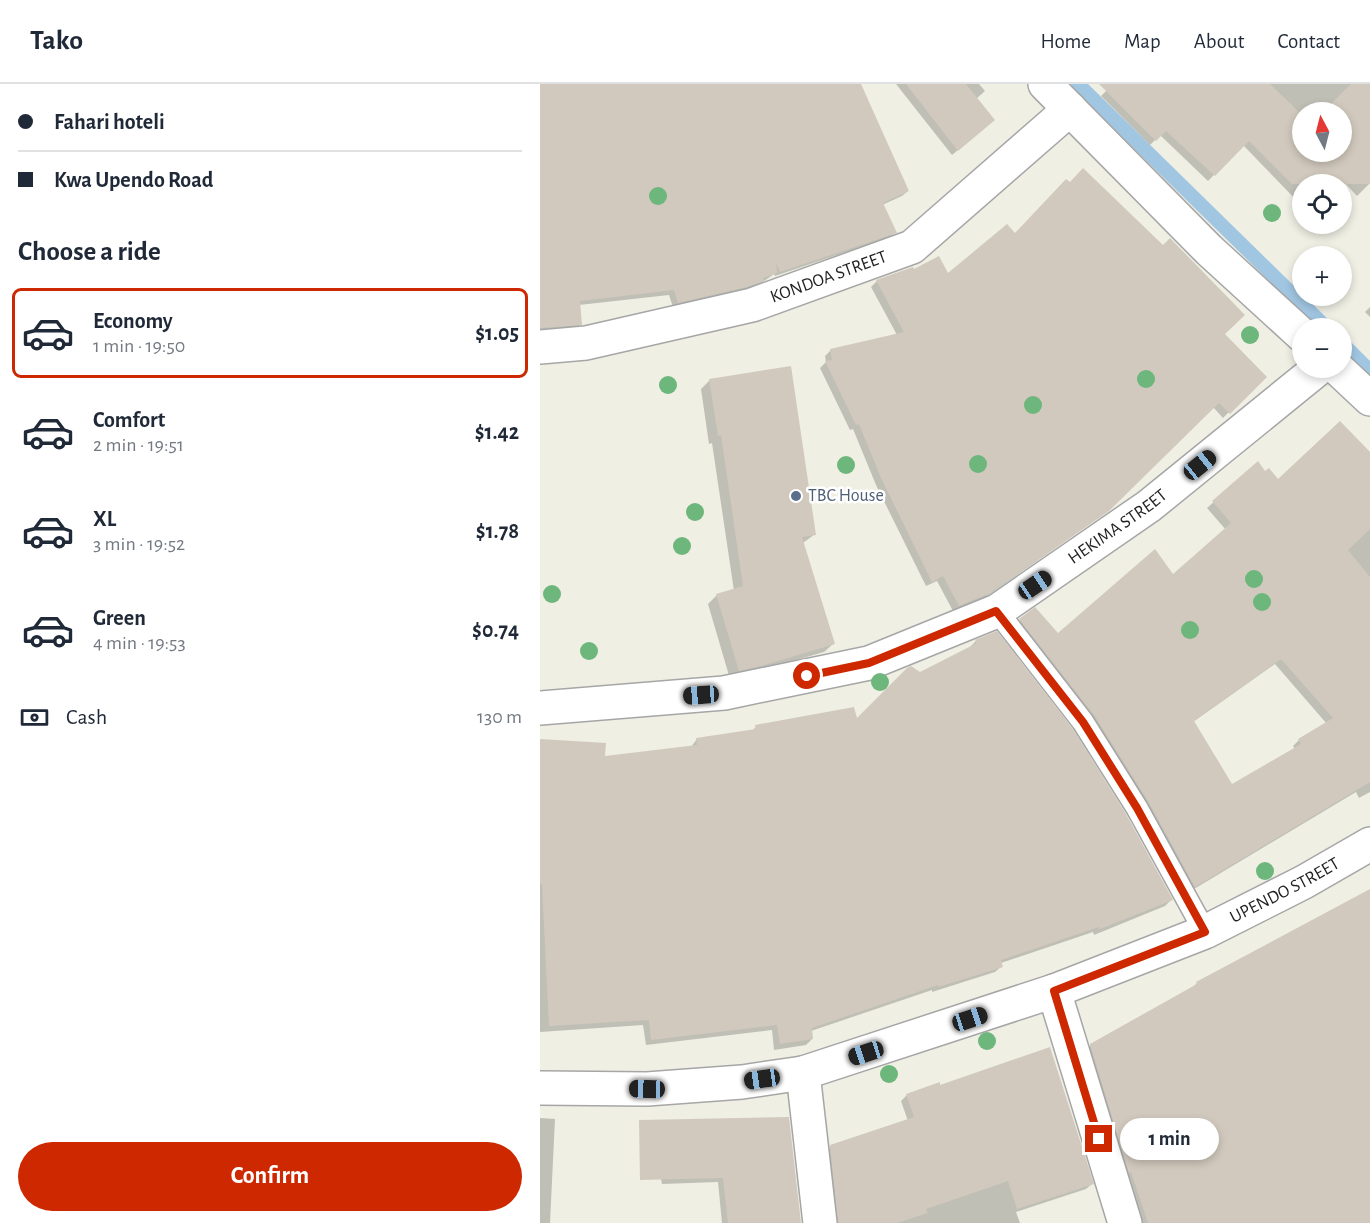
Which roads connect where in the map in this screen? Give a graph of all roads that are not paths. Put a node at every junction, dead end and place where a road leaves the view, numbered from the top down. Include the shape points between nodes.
1 (1045, 84) edge
2 (1070, 109) junction
3 (1292, 326) edge
4 (540, 347) edge
5 (1306, 378) edge
6 (1348, 378) edge
7 (1370, 399) edge
8 (996, 611) junction
9 (540, 708) edge
10 (1370, 844) edge
11 (1205, 932) junction
12 (1054, 991) junction
13 (803, 1073) junction
14 (540, 1088) edge
15 (820, 1223) edge
16 (1125, 1223) edge

1 - 2 street
2 - 3 street via 1209,250
2 - 4 street, KONDOA STREET via 912,247 752,305 586,343
5 - 8 street, HEKIMA STREET via 1149,506
6 - 7 street
8 - 9 street, HEKIMA STREET via 869,663 724,693
8 - 11 lane via 1083,722 1137,808
10 - 11 street, UPENDO STREET
11 - 12 street, UPENDO STREET
12 - 13 street, UPENDO STREET
12 - 16 street
13 - 14 street, UPENDO STREET via 647,1089
13 - 15 street

